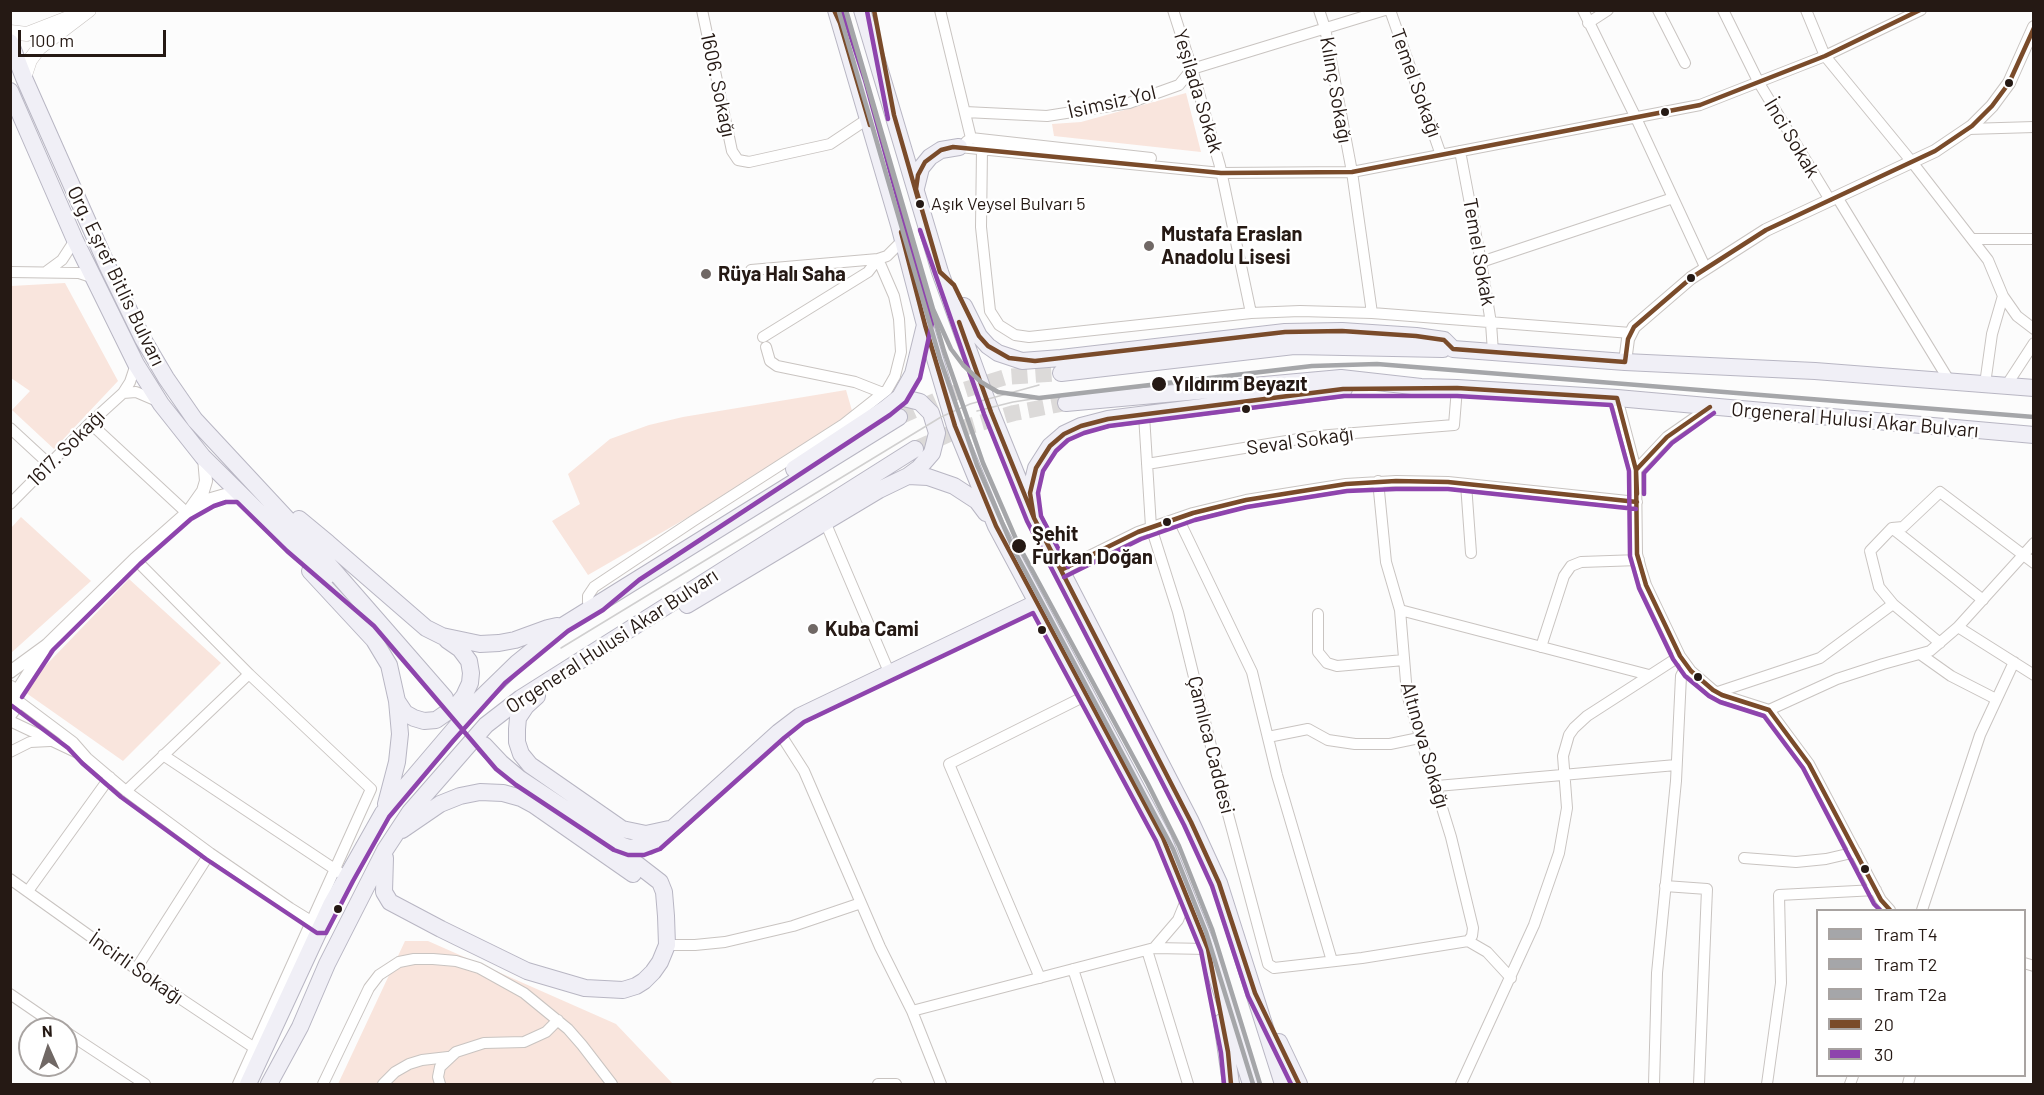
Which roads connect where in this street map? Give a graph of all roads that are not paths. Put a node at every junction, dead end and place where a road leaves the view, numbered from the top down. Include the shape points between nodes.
1 (89, 10) edge
2 (702, 10) edge
3 (862, 10) edge
4 (874, 10) edge
5 (940, 10) edge
6 (1173, 10) edge
7 (1319, 10) edge
8 (1388, 10) edge
9 (1583, 10) edge
10 (1608, 10) edge
11 (1658, 10) edge
12 (1723, 10) edge
13 (1806, 10) edge
14 (1921, 10) edge
15 (837, 15) edge
16 (1588, 23) junction
17 (2034, 27) edge
18 (1325, 28) junction
19 (10, 32) edge
20 (10, 42) edge
21 (1825, 56) junction
22 (1685, 63) dead end
23 (1192, 69) junction
24 (24, 78) junction
25 (1759, 83) junction
26 (10, 91) edge
27 (965, 112) junction
28 (894, 115) junction
29 (868, 118) junction
30 (1636, 118) junction
31 (2034, 127) edge
32 (1968, 129) junction
33 (965, 142) junction
34 (982, 149) junction
35 (1460, 152) junction
36 (1442, 155) junction
37 (1912, 162) junction
38 (1221, 169) junction
39 (1352, 172) junction
40 (916, 189) junction
41 (1673, 198) junction
42 (1833, 198) junction
43 (1972, 239) junction
44 (2034, 239) edge
45 (75, 240) junction
46 (903, 240) junction
47 (878, 259) junction
48 (1481, 262) junction
49 (1706, 269) junction
50 (751, 270) dead end
51 (47, 271) junction
52 (10, 272) edge
53 (940, 272) junction
54 (94, 278) junction
55 (2003, 296) junction
56 (1251, 313) junction
57 (1372, 313) junction
58 (1491, 323) junction
59 (925, 325) junction
60 (2034, 329) edge
61 (1630, 333) junction
62 (2034, 343) edge
63 (1453, 349) junction
64 (1493, 352) junction
65 (1625, 362) junction
66 (136, 364) junction
67 (1061, 374) tunnel mouth
68 (1950, 382) junction
69 (1984, 384) junction
70 (2006, 386) junction
71 (1421, 387) junction
72 (1457, 388) junction
73 (2034, 388) edge
74 (123, 393) junction
75 (891, 395) junction
76 (1617, 399) junction
77 (1066, 403) tunnel mouth
78 (161, 404) junction
79 (1710, 407) junction
80 (1144, 415) junction
81 (899, 417) tunnel mouth
82 (90, 423) junction
83 (10, 428) edge
84 (2034, 435) edge
85 (915, 449) tunnel mouth
86 (203, 456) junction
87 (50, 464) junction
88 (1147, 464) junction
89 (1636, 470) junction
90 (908, 476) junction
91 (1378, 482) junction
92 (1466, 484) junction
93 (246, 489) junction
94 (1637, 502) junction
95 (10, 504) edge
96 (187, 513) junction
97 (1034, 518) junction
98 (1178, 518) junction
99 (825, 524) junction
100 (996, 526) junction
101 (1151, 527) junction
102 (1892, 528) junction
103 (2034, 543) edge
104 (292, 545) junction
105 (1470, 553) dead end
106 (2023, 555) junction
107 (135, 559) junction
108 (1639, 560) junction
109 (2034, 563) edge
110 (1061, 570) junction
111 (1983, 600) junction
112 (1036, 603) junction
113 (1893, 604) junction
114 (595, 607) junction
115 (1400, 610) junction
116 (1317, 614) dead end
117 (379, 621) junction
118 (564, 625) junction
119 (1958, 627) junction
120 (442, 636) junction
121 (612, 639) junction
122 (1940, 643) junction
123 (47, 645) junction
124 (1541, 647) junction
125 (1920, 654) junction
126 (1680, 656) junction
127 (1404, 660) junction
128 (2014, 662) junction
129 (1686, 666) junction
130 (567, 669) junction
131 (10, 672) edge
132 (889, 672) junction
133 (249, 674) junction
134 (1649, 675) junction
135 (2034, 675) edge
136 (1718, 692) junction
137 (14, 693) edge
138 (1087, 695) junction
139 (445, 698) dead end
140 (1996, 699) junction
141 (397, 701) junction
142 (1769, 710) junction
143 (10, 716) edge
144 (10, 721) edge
145 (779, 732) junction
146 (1268, 737) junction
147 (1419, 738) junction
148 (51, 741) junction
149 (484, 745) dead end
150 (10, 752) edge
151 (163, 755) junction
152 (87, 758) junction
153 (1676, 765) junction
154 (1564, 775) junction
155 (110, 777) junction
156 (1437, 786) junction
157 (126, 790) junction
158 (383, 813) junction
159 (673, 828) junction
160 (396, 833) junction
161 (618, 844) junction
162 (385, 850) junction
163 (1856, 852) junction
164 (210, 853) junction
165 (1744, 858) dead end
166 (340, 874) junction
167 (10, 879) edge
168 (1665, 886) junction
169 (1876, 890) junction
170 (28, 891) junction
171 (1187, 897) junction
172 (861, 903) junction
173 (665, 906) junction
174 (1886, 908) edge
175 (1922, 909) edge
176 (316, 924) junction
177 (1470, 938) junction
178 (667, 945) junction
179 (1150, 949) junction
180 (1209, 953) junction
181 (1332, 961) junction
182 (136, 969) junction
183 (1073, 969) junction
184 (1040, 978) junction
185 (1511, 978) junction
186 (1256, 993) junction
187 (10, 994) edge
188 (912, 1011) junction
189 (44, 1017) edge
190 (558, 1020) junction
191 (78, 1040) edge
192 (259, 1051) junction
193 (448, 1057) junction
194 (145, 1084) edge
195 (238, 1084) edge
196 (248, 1084) edge
197 (269, 1084) edge
198 (323, 1084) edge
199 (383, 1084) edge
200 (440, 1084) edge
201 (612, 1084) edge
202 (878, 1084) edge
203 (896, 1084) edge
204 (941, 1084) edge
205 (1110, 1084) edge
206 (1188, 1084) edge
207 (1231, 1084) edge
208 (1251, 1084) edge
209 (1283, 1084) edge
210 (1299, 1084) edge
211 (1461, 1084) edge
212 (1654, 1084) edge
213 (1699, 1084) edge
214 (1767, 1084) edge

1 - 19 main road via 27,34
1 - 24 main road via 39,48
2 - 29 street, 1606. Sokağı via 732,151 738,160 749,162 830,144
3 - 28 main road
4 - 28 main road
5 - 27 street
6 - 23 street, Yeşilada Sokak
7 - 18 street, Kılınç Sokağı
8 - 18 street, İsimsiz Yol
8 - 36 street, Temel Sokağı
9 - 16 street
10 - 16 street
11 - 22 street
12 - 25 street, İnci Sokak
13 - 21 street
14 - 21 street
15 - 29 main road
16 - 30 street
17 - 32 street via 2009,83
18 - 23 street, İsimsiz Yol
18 - 39 street, Kılınç Sokağı
20 - 24 main road, Org. Eşref Bitlis Bulvarı
21 - 25 street
21 - 37 street
23 - 27 street, İsimsiz Yol via 1179,85 1112,107 1047,116
23 - 38 street, Yeşilada Sokak
24 - 93 main road, Org. Eşref Bitlis Bulvarı via 143,339 166,378
25 - 30 street via 1700,105
25 - 42 street, İnci Sokak
26 - 45 main road, Org. Eşref Bitlis Bulvarı
27 - 33 street
28 - 40 main road
29 - 46 main road
30 - 35 street
30 - 41 street
31 - 32 street
32 - 37 street
33 - 34 street
33 - 38 street
33 - 40 main road via 930,157 918,175
34 - 38 street
34 - 56 street via 980,201 985,272 990,311 1003,329 1029,337
35 - 36 street
35 - 48 street, Temel Sokak
36 - 39 street
37 - 42 street
37 - 43 street
38 - 39 street
38 - 56 street, Yeşilada Sokak
39 - 57 street, Kılınç Sokağı
40 - 53 main road
41 - 48 street
41 - 49 street
42 - 49 street via 1766,230
42 - 68 street, İnci Sokak
43 - 44 street
43 - 55 street via 1988,260
45 - 51 street via 62,260
45 - 54 main road, Org. Eşref Bitlis Bulvarı
46 - 47 street
46 - 59 main road
47 - 50 street
47 - 75 street via 894,297 901,337
47 - 75 street via 868,272 764,342 770,361 777,366 864,384
48 - 58 street, Temel Sokak
49 - 61 street
51 - 52 street
51 - 54 street
53 - 63 main road via 954,285 979,336 998,353 1022,361 1319,331 1416,336 1444,340
53 - 97 main road
54 - 66 main road, Org. Eşref Bitlis Bulvarı
55 - 60 street via 2017,316
55 - 69 street
56 - 57 street
57 - 58 street
58 - 61 street
58 - 64 street, Temel Sokak
59 - 75 main road via 913,374
59 - 100 main road via 955,426
61 - 65 street
62 - 70 street
63 - 64 main road
63 - 67 main road via 1294,346
64 - 65 main road
65 - 68 main road
66 - 74 street, 1617. Sokağı
66 - 78 main road, Org. Eşref Bitlis Bulvarı
68 - 69 main road
69 - 70 main road
70 - 73 main road
71 - 72 main road, Orgeneral Hulusi Akar Bulvarı
71 - 77 main road, Orgeneral Hulusi Akar Bulvarı via 1341,378
71 - 80 main road via 1343,389
72 - 76 main road, Orgeneral Hulusi Akar Bulvarı
72 - 88 street, Seval Sokağı via 1454,425 1317,436
74 - 78 street, 1617. Sokağı via 136,392
74 - 82 street, 1617. Sokağı
75 - 90 main road via 920,402 931,413 937,433 932,453
75 - 114 main road via 885,409 635,574
76 - 79 main road, Orgeneral Hulusi Akar Bulvarı
76 - 89 street
78 - 86 main road, Org. Eşref Bitlis Bulvarı
79 - 84 main road, Orgeneral Hulusi Akar Bulvarı
79 - 89 street via 1668,437
80 - 88 street, Çamlıca Caddesi
80 - 97 main road via 1081,426 1050,446 1036,468 1030,493
81 - 114 main road, Orgeneral Hulusi Akar Bulvarı
82 - 87 street, 1617. Sokağı
82 - 96 street
83 - 87 street
85 - 121 main road, Orgeneral Hulusi Akar Bulvarı
86 - 93 main road, Org. Eşref Bitlis Bulvarı
86 - 96 street via 206,481
87 - 95 street, 1617. Sokağı
88 - 101 street, Çamlıca Caddesi
89 - 94 street
90 - 99 main road
90 - 100 main road via 928,477 954,486 977,501
91 - 92 street
91 - 98 street via 1246,500
91 - 115 street, Altınova Sokağı via 1386,562
92 - 94 street
92 - 105 street
93 - 96 street via 211,499
93 - 104 main road, Org. Eşref Bitlis Bulvarı
93 - 117 main road, Org. Eşref Bitlis Bulvarı via 315,549
93 - 120 main road via 328,543 426,628
94 - 108 street
96 - 107 street
97 - 110 main road
98 - 101 street
98 - 146 street via 1252,672
99 - 121 main road via 667,616
99 - 132 street
100 - 112 main road
101 - 110 street
101 - 181 street, Çamlıca Caddesi via 1178,612 1268,964 1279,969
102 - 106 street via 1903,527 1940,492
102 - 111 street
102 - 113 street via 1870,551 1879,587
103 - 106 street
104 - 117 main road, Org. Eşref Bitlis Bulvarı
104 - 141 main road via 309,570 378,646 389,665
106 - 109 street
106 - 111 street
107 - 123 street
107 - 133 street
108 - 124 street via 1581,562 1571,566 1564,576
108 - 126 street via 1646,585
110 - 186 main road via 1214,873
111 - 119 street
112 - 132 main road
112 - 138 main road
113 - 122 street
113 - 136 street via 1820,658
114 - 118 main road, Orgeneral Hulusi Akar Bulvarı
115 - 124 street
115 - 127 street, Altınova Sokağı
116 - 127 street via 1318,651 1327,663 1337,666
117 - 139 main road, Org. Eşref Bitlis Bulvarı
118 - 120 main road via 499,643 480,644
118 - 158 main road, Orgeneral Hulusi Akar Bulvarı via 480,699
119 - 122 street
119 - 128 street
120 - 141 main road via 470,661 470,683 464,696 447,715 424,721 405,713
121 - 130 main road, Orgeneral Hulusi Akar Bulvarı
122 - 125 street
123 - 131 street
123 - 137 street
124 - 134 street
125 - 140 street
125 - 142 street via 1837,680
126 - 129 street
126 - 134 street
127 - 147 street, Altınova Sokağı via 1407,694
128 - 135 street
128 - 140 street
129 - 136 street
129 - 153 street via 1681,676
130 - 159 main road via 518,718 521,754 530,765 622,829 646,834
130 - 160 main road, Orgeneral Hulusi Akar Bulvarı via 486,725
132 - 145 main road via 800,716
133 - 151 street
133 - 166 street via 371,789
134 - 154 street via 1574,728 1564,748
136 - 142 street
137 - 143 street via 16,707
137 - 152 street
138 - 171 main road via 1163,838
138 - 184 street via 949,764
140 - 175 street via 1980,735
141 - 158 main road via 398,762
142 - 163 street via 1809,764
144 - 148 street
145 - 159 main road
145 - 172 street via 804,771
146 - 147 street via 1308,729 1328,740 1355,744 1390,744
146 - 181 street
147 - 156 street, Altınova Sokağı
148 - 150 street via 30,742
148 - 152 street
149 - 161 main road via 520,780
151 - 157 street
151 - 166 street
152 - 155 street
153 - 154 street
153 - 168 street
154 - 156 street
154 - 185 street via 1567,808 1562,841 1534,925
155 - 157 street
155 - 170 street
156 - 177 street, Altınova Sokağı via 1473,928
157 - 164 street
158 - 166 main road, Orgeneral Hulusi Akar Bulvarı
159 - 161 main road via 649,846 629,848
160 - 162 main road, Orgeneral Hulusi Akar Bulvarı
160 - 173 main road via 440,804 460,796 503,793 534,805 656,890
161 - 173 main road via 625,855 660,882
162 - 178 main road via 384,892 390,902 527,971 585,988 630,989 654,972
162 - 197 main road, Orgeneral Hulusi Akar Bulvarı
163 - 165 street via 1796,862
163 - 169 street
164 - 176 street
164 - 182 street
166 - 176 main road, Orgeneral Hulusi Akar Bulvarı
167 - 170 street, İncirli Sokağı
168 - 212 street via 1655,1005
168 - 213 street via 1707,889
169 - 174 street
169 - 214 street via 1779,896 1781,982
170 - 182 street, İncirli Sokağı
171 - 179 street via 1178,920
171 - 180 main road
172 - 178 street via 793,926 725,942
172 - 188 street
173 - 178 main road
176 - 192 main road, Orgeneral Hulusi Akar Bulvarı
177 - 181 street
177 - 185 street
179 - 180 street
179 - 183 street
179 - 206 street
180 - 207 main road
180 - 208 main road
182 - 192 street, İncirli Sokağı
183 - 184 street
183 - 205 street
184 - 188 street
185 - 211 street
186 - 209 main road
186 - 210 main road
187 - 189 street
188 - 204 street
190 - 193 street via 532,1039 474,1045
190 - 198 street via 525,993 479,968 445,959 399,962 374,981
190 - 201 street
191 - 194 street
192 - 195 street
192 - 196 main road, Orgeneral Hulusi Akar Bulvarı
193 - 199 street via 409,1064
193 - 200 street via 438,1072
202 - 203 street

